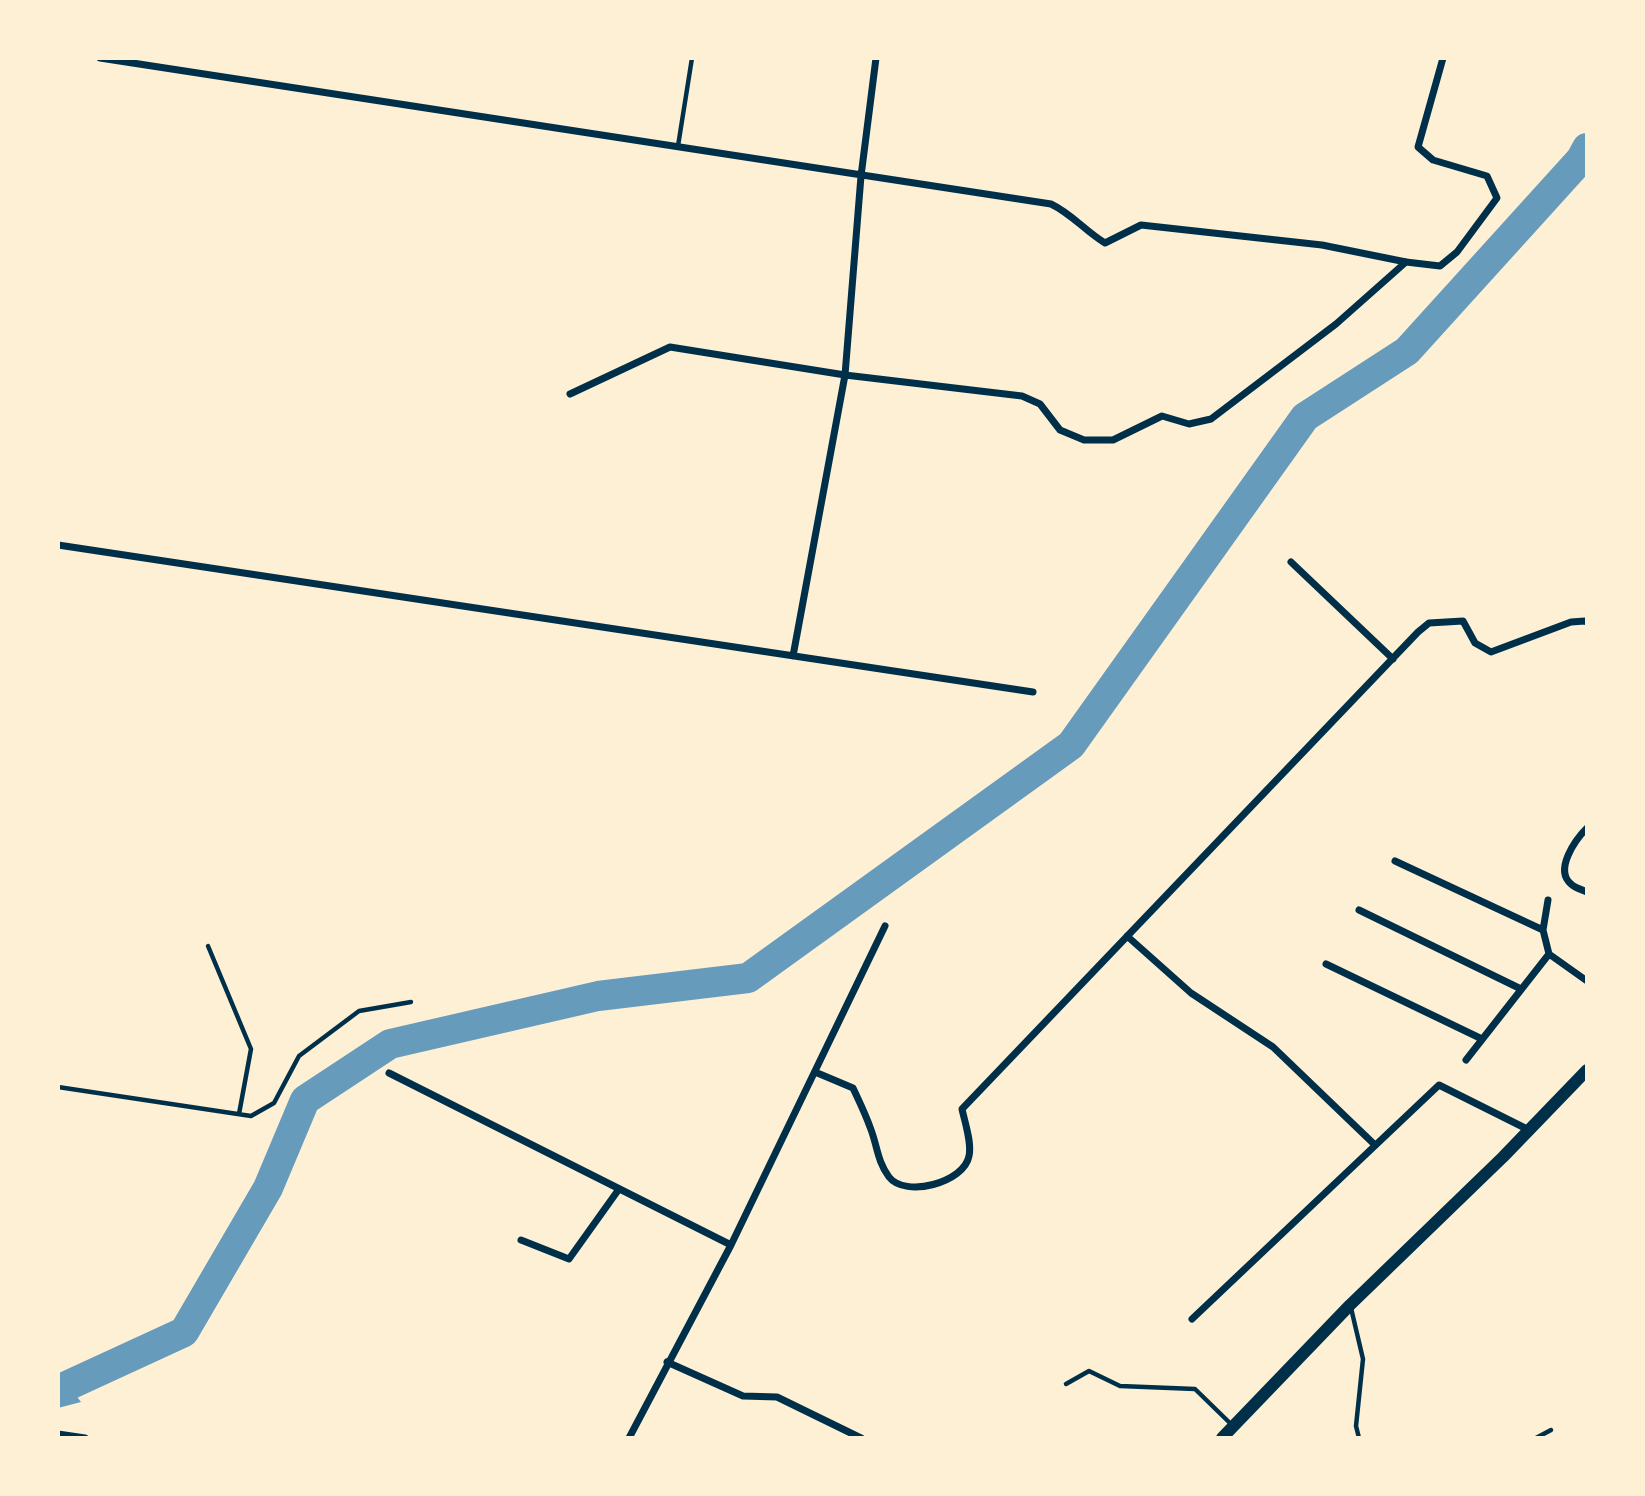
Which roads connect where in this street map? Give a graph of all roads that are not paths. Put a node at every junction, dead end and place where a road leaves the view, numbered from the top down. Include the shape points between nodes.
1 (100, 58) edge
2 (692, 58) edge
3 (876, 58) edge
4 (1443, 58) edge
5 (678, 147) junction
6 (862, 177) junction
7 (1406, 262) junction
8 (845, 375) junction
9 (570, 394) dead end
10 (58, 545) edge
11 (1291, 562) dead end
12 (1587, 622) edge
13 (793, 656) junction
14 (1393, 659) junction
15 (1033, 692) dead end
16 (1587, 828) edge
17 (1395, 861) dead end
18 (1587, 892) edge
19 (1548, 900) dead end
20 (1359, 910) dead end
21 (885, 926) dead end
22 (1542, 930) junction
23 (1127, 936) junction
24 (208, 946) dead end
25 (1549, 954) junction
26 (1326, 964) dead end
27 (1587, 981) edge
28 (1521, 989) junction
29 (411, 1002) dead end
30 (1482, 1039) junction
31 (1466, 1059) dead end
32 (1587, 1070) edge
33 (815, 1072) junction
34 (389, 1073) dead end
35 (58, 1087) edge
36 (239, 1114) junction
37 (1529, 1130) junction
38 (1375, 1145) junction
39 (619, 1188) junction
40 (521, 1240) dead end
41 (731, 1245) junction
42 (1350, 1305) junction
43 (1192, 1319) dead end
44 (667, 1363) junction
45 (1066, 1384) dead end
46 (1234, 1427) junction
47 (1551, 1430) dead end
48 (58, 1434) edge
49 (85, 1438) edge
50 (629, 1438) edge
51 (861, 1438) edge
52 (1222, 1438) edge
53 (1359, 1438) edge
54 (1536, 1438) edge

1 - 5 street
2 - 5 lane
3 - 6 street
4 - 7 street via 1418,146 1433,160 1487,176 1497,198 1457,252 1440,266
5 - 6 street
6 - 7 street via 1051,204 1075,217 1105,243 1141,225 1322,245
6 - 8 street
7 - 8 street via 1336,324 1210,419 1189,425 1162,416 1113,440 1084,440 1060,430 1040,404 1022,396
8 - 9 street via 670,347
8 - 13 street
10 - 13 street
11 - 14 street
12 - 14 street via 1571,622 1491,652 1475,643 1463,621 1429,623
13 - 15 street
14 - 23 street
16 - 18 street via 1563,871 1570,884
17 - 22 street
19 - 22 street
20 - 28 street
21 - 33 street
22 - 25 street
23 - 33 street via 962,1109 970,1154 956,1177 932,1185 905,1186 890,1179 853,1087
23 - 38 street via 1191,993 1273,1047
24 - 36 lane via 251,1049
25 - 27 street
25 - 28 street
26 - 30 street
28 - 30 street
29 - 36 lane via 359,1011 299,1056 274,1103 251,1116
30 - 31 street
32 - 37 main road
33 - 41 street
34 - 39 street
35 - 36 lane
37 - 38 street via 1439,1085
37 - 42 main road
38 - 43 street
39 - 40 street via 569,1259
39 - 41 street
41 - 44 street
42 - 46 main road
42 - 53 lane via 1363,1359 1356,1426
44 - 50 street
44 - 51 street via 744,1396 777,1398
45 - 46 lane via 1088,1371 1120,1386 1195,1389
46 - 52 main road
47 - 54 lane
48 - 49 street

